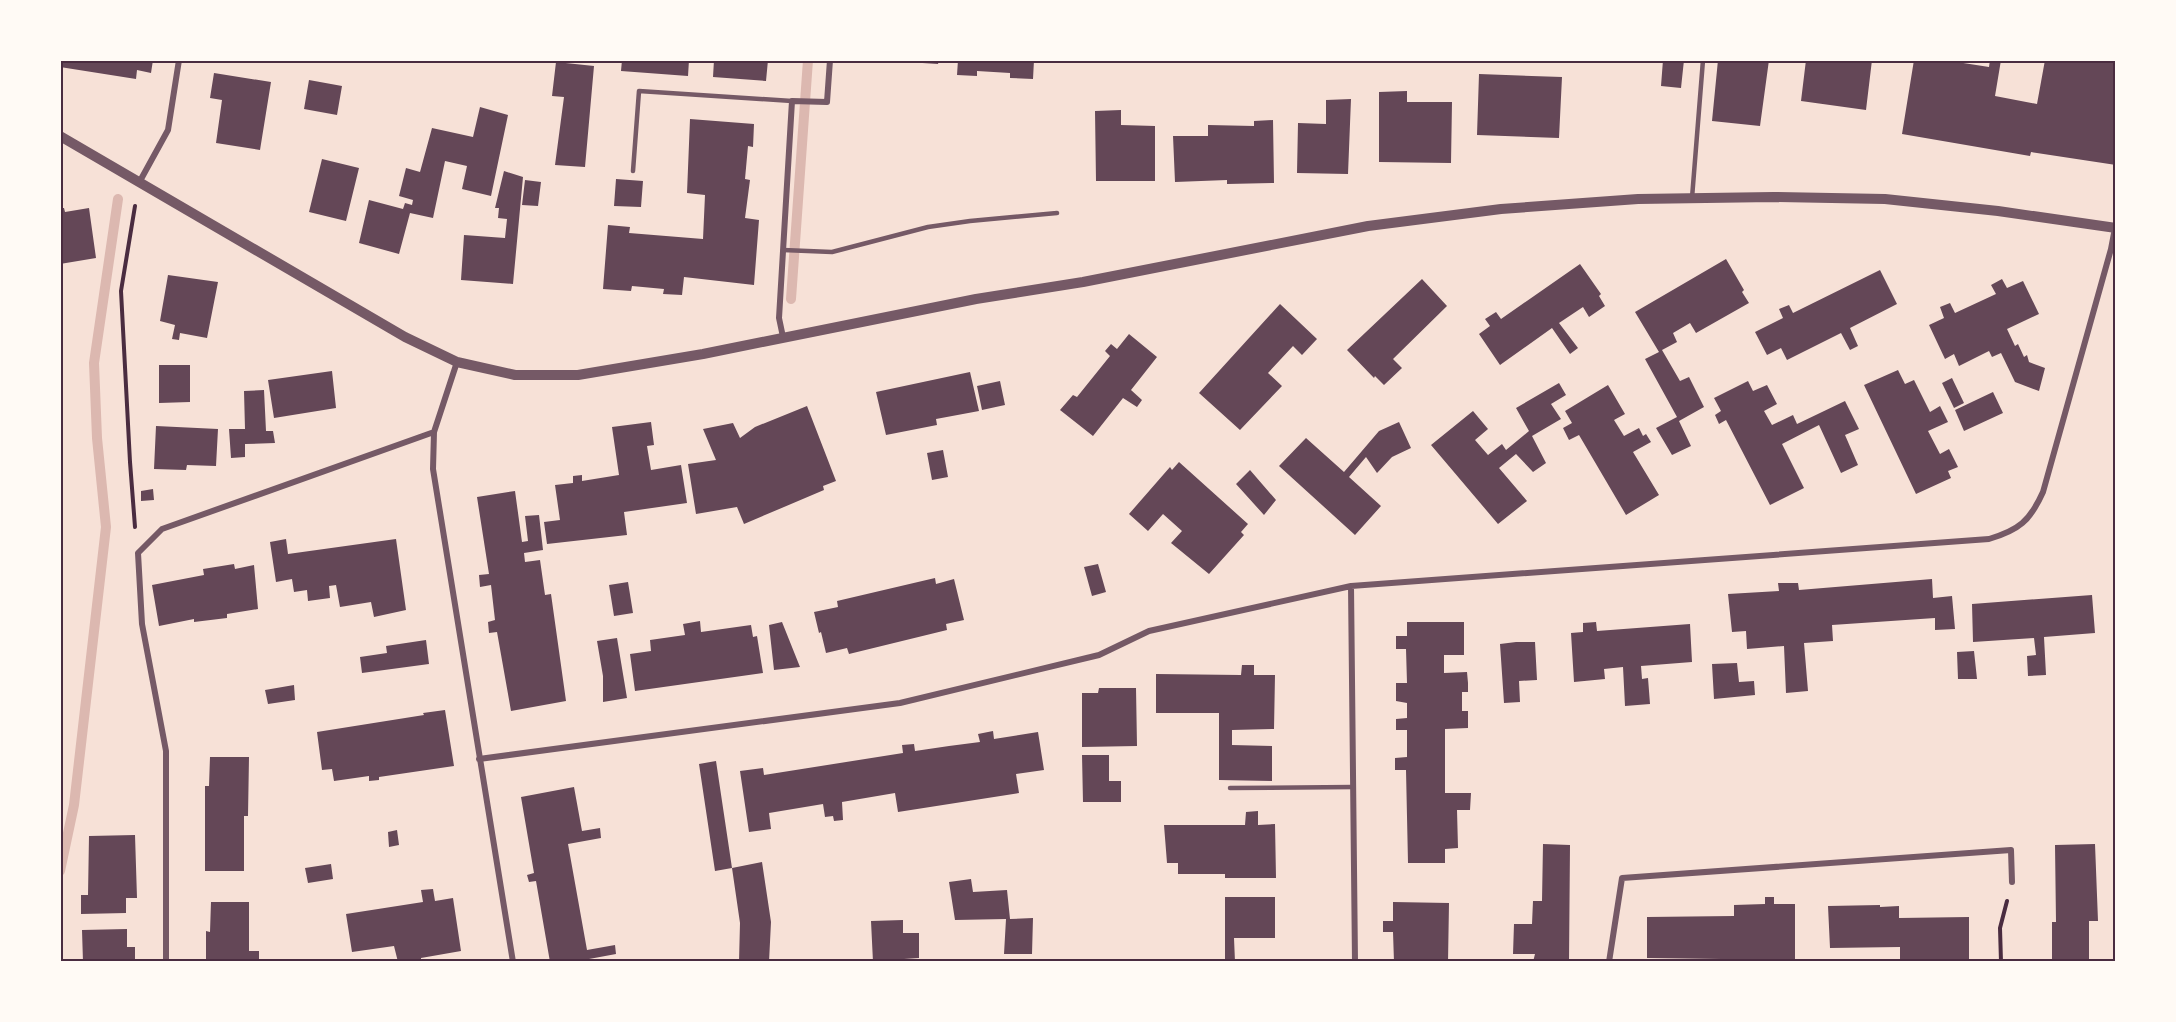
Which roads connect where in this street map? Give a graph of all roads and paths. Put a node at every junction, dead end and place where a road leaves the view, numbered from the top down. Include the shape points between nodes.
1 (179, 60) edge
2 (830, 60) edge
3 (1703, 60) edge
4 (792, 100) junction
5 (60, 136) edge
6 (633, 171) dead end
7 (140, 181) junction
8 (1692, 198) junction
9 (1057, 213) dead end
10 (2115, 228) edge
11 (783, 250) junction
12 (783, 337) junction
13 (457, 362) junction
14 (434, 432) junction
15 (138, 553) junction
16 (1352, 586) junction
17 (479, 759) junction
18 (1353, 787) junction
19 (1230, 789) dead end
20 (2012, 882) joint
21 (166, 962) edge
22 (513, 962) edge
23 (1355, 962) edge
24 (1609, 962) edge
25 (2001, 962) edge

1 - 7 street via 168,130
2 - 4 street via 827,102
3 - 8 lane
4 - 6 lane via 639,92
4 - 11 street
5 - 7 street
7 - 13 street via 405,337
7 - 15 path via 121,291
8 - 10 street via 1885,199
8 - 12 street via 1501,209 1368,226
9 - 11 lane via 928,227 832,252
10 - 16 street via 2043,492 2024,523 2008,534 1989,539
11 - 12 street via 779,318
12 - 13 street via 578,375 515,375
13 - 14 street
14 - 15 street via 162,529
14 - 17 street via 434,469
15 - 21 street via 142,624 166,751
16 - 17 street via 1149,631 1099,655 900,703
16 - 18 street
17 - 22 street
18 - 19 lane
18 - 23 street
20 - 24 street via 2011,850 1622,878
20 - 25 path via 2001,928

